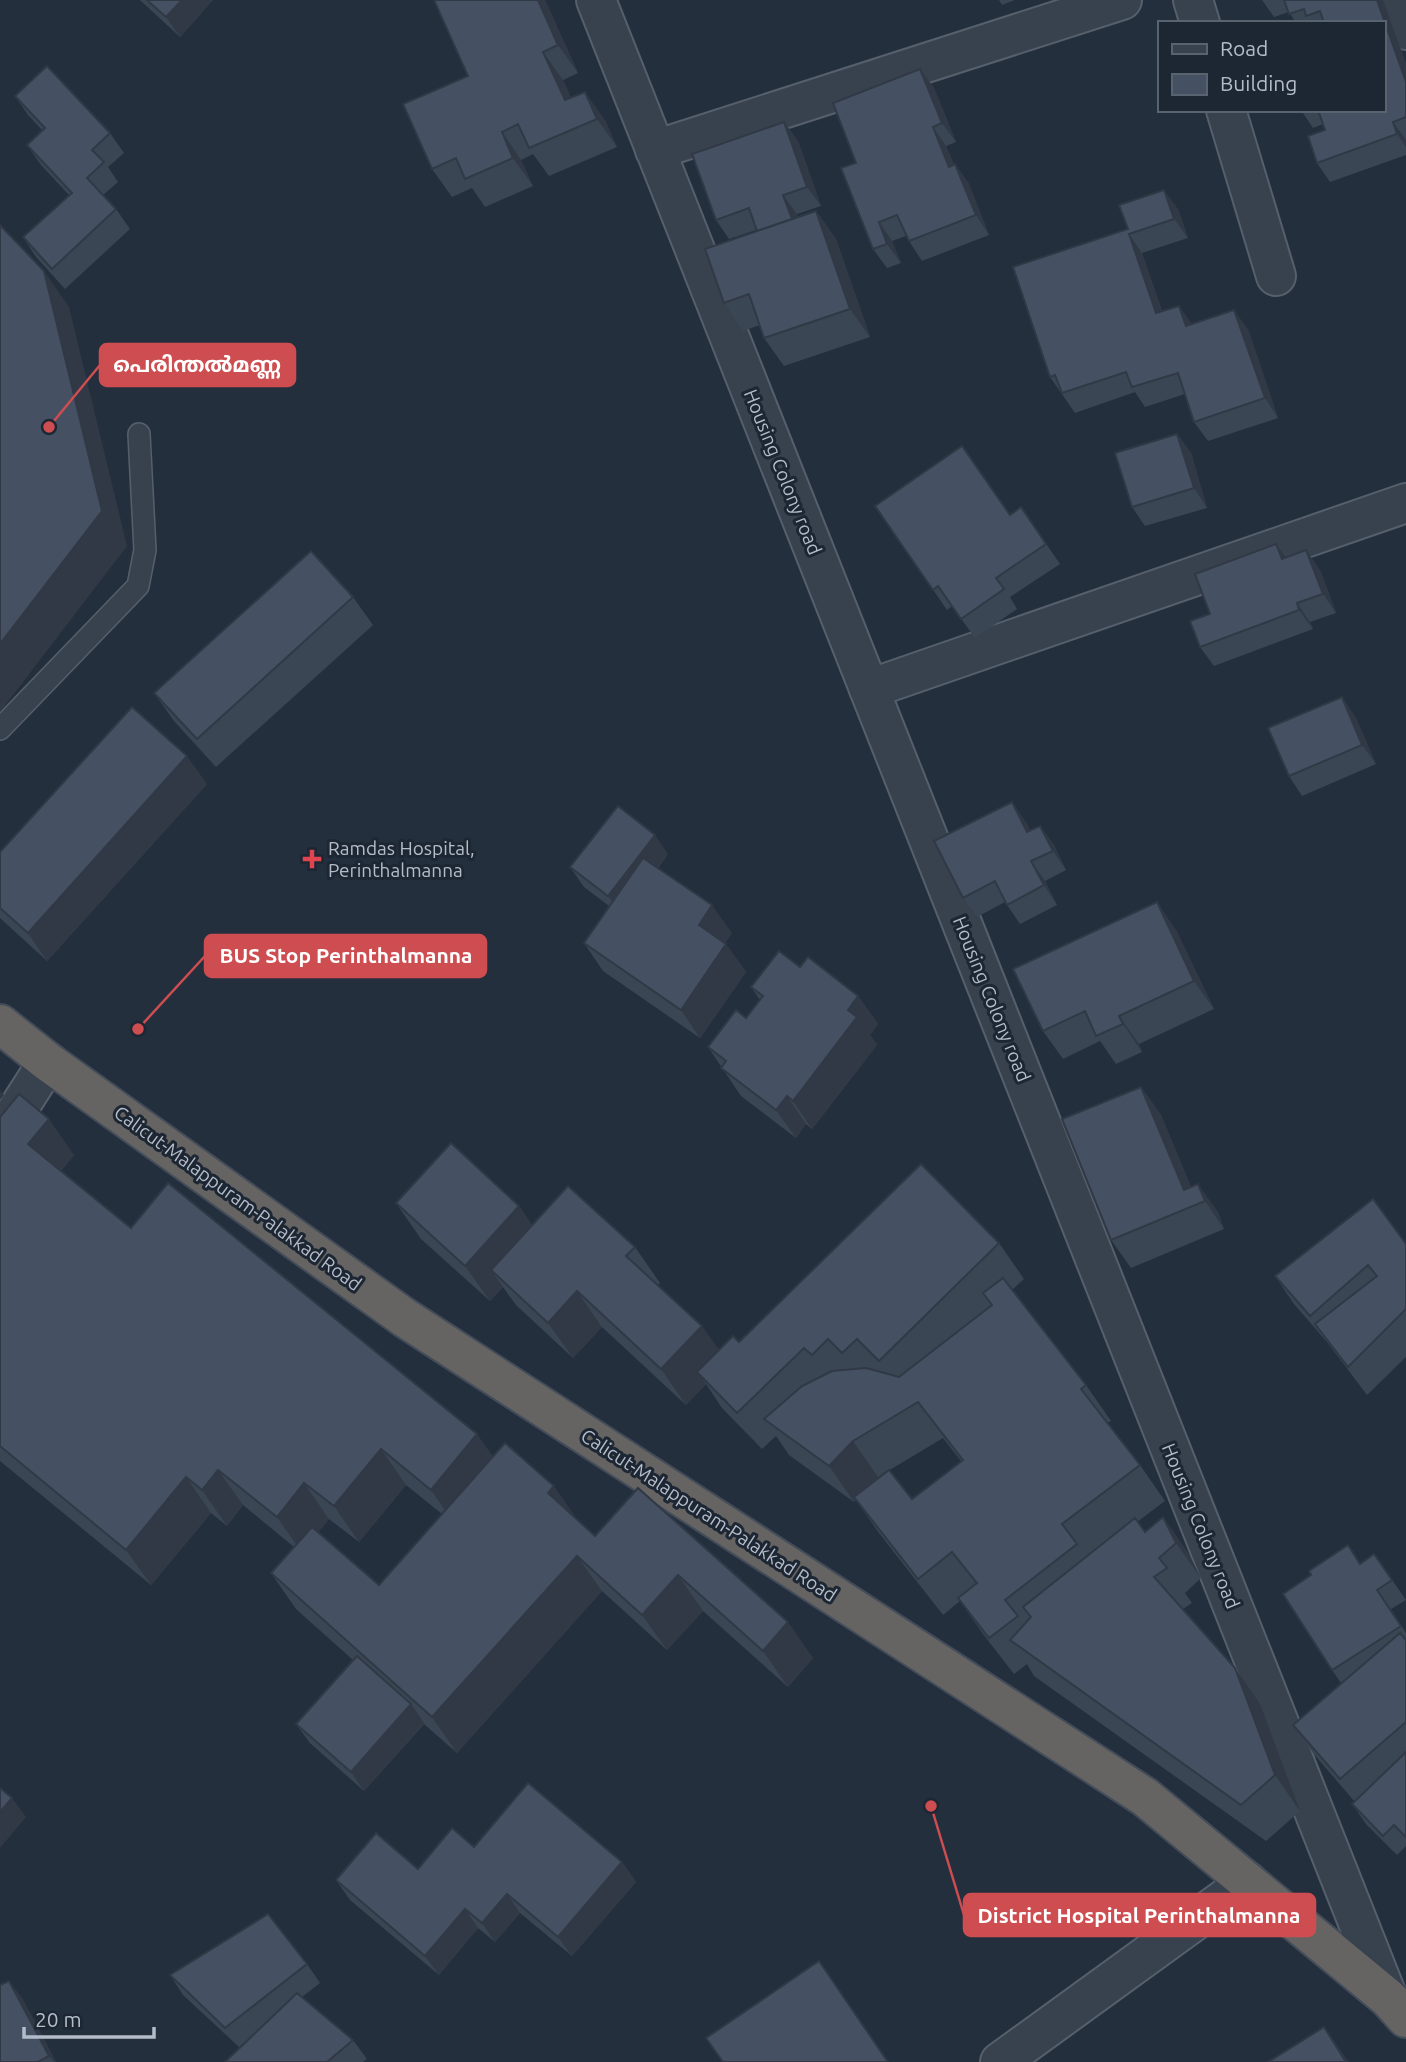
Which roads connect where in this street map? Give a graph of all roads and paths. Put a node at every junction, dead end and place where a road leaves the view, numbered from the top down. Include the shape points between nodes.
1 (596, 0) edge
2 (1122, 0) edge
3 (1193, 0) edge
4 (1395, 0) edge
5 (1199, 21) edge
6 (1406, 30) edge
7 (1227, 112) edge
8 (655, 150) junction
9 (1276, 276) dead end
10 (139, 434) dead end
11 (1406, 503) edge
12 (869, 689) junction
13 (0, 729) edge
14 (0, 1024) edge
15 (48, 1062) junction
16 (0, 1137) edge
17 (1248, 1882) junction
18 (1397, 2008) edge
19 (1000, 2062) edge

1 - 8 street, Housing Colony road
2 - 8 street
3 - 5 street
4 - 6 street
7 - 9 street
8 - 12 street, Housing Colony road
10 - 13 lane via 145,550 138,586
11 - 12 street
12 - 18 street, Housing Colony road
14 - 15 highway, Calicut-Malappuram-Palakkad Road
15 - 16 street
15 - 17 highway, Calicut-Malappuram-Palakkad Road via 405,1318 1145,1797
17 - 18 highway, Calicut-Malappuram-Palakkad Road
17 - 19 street

